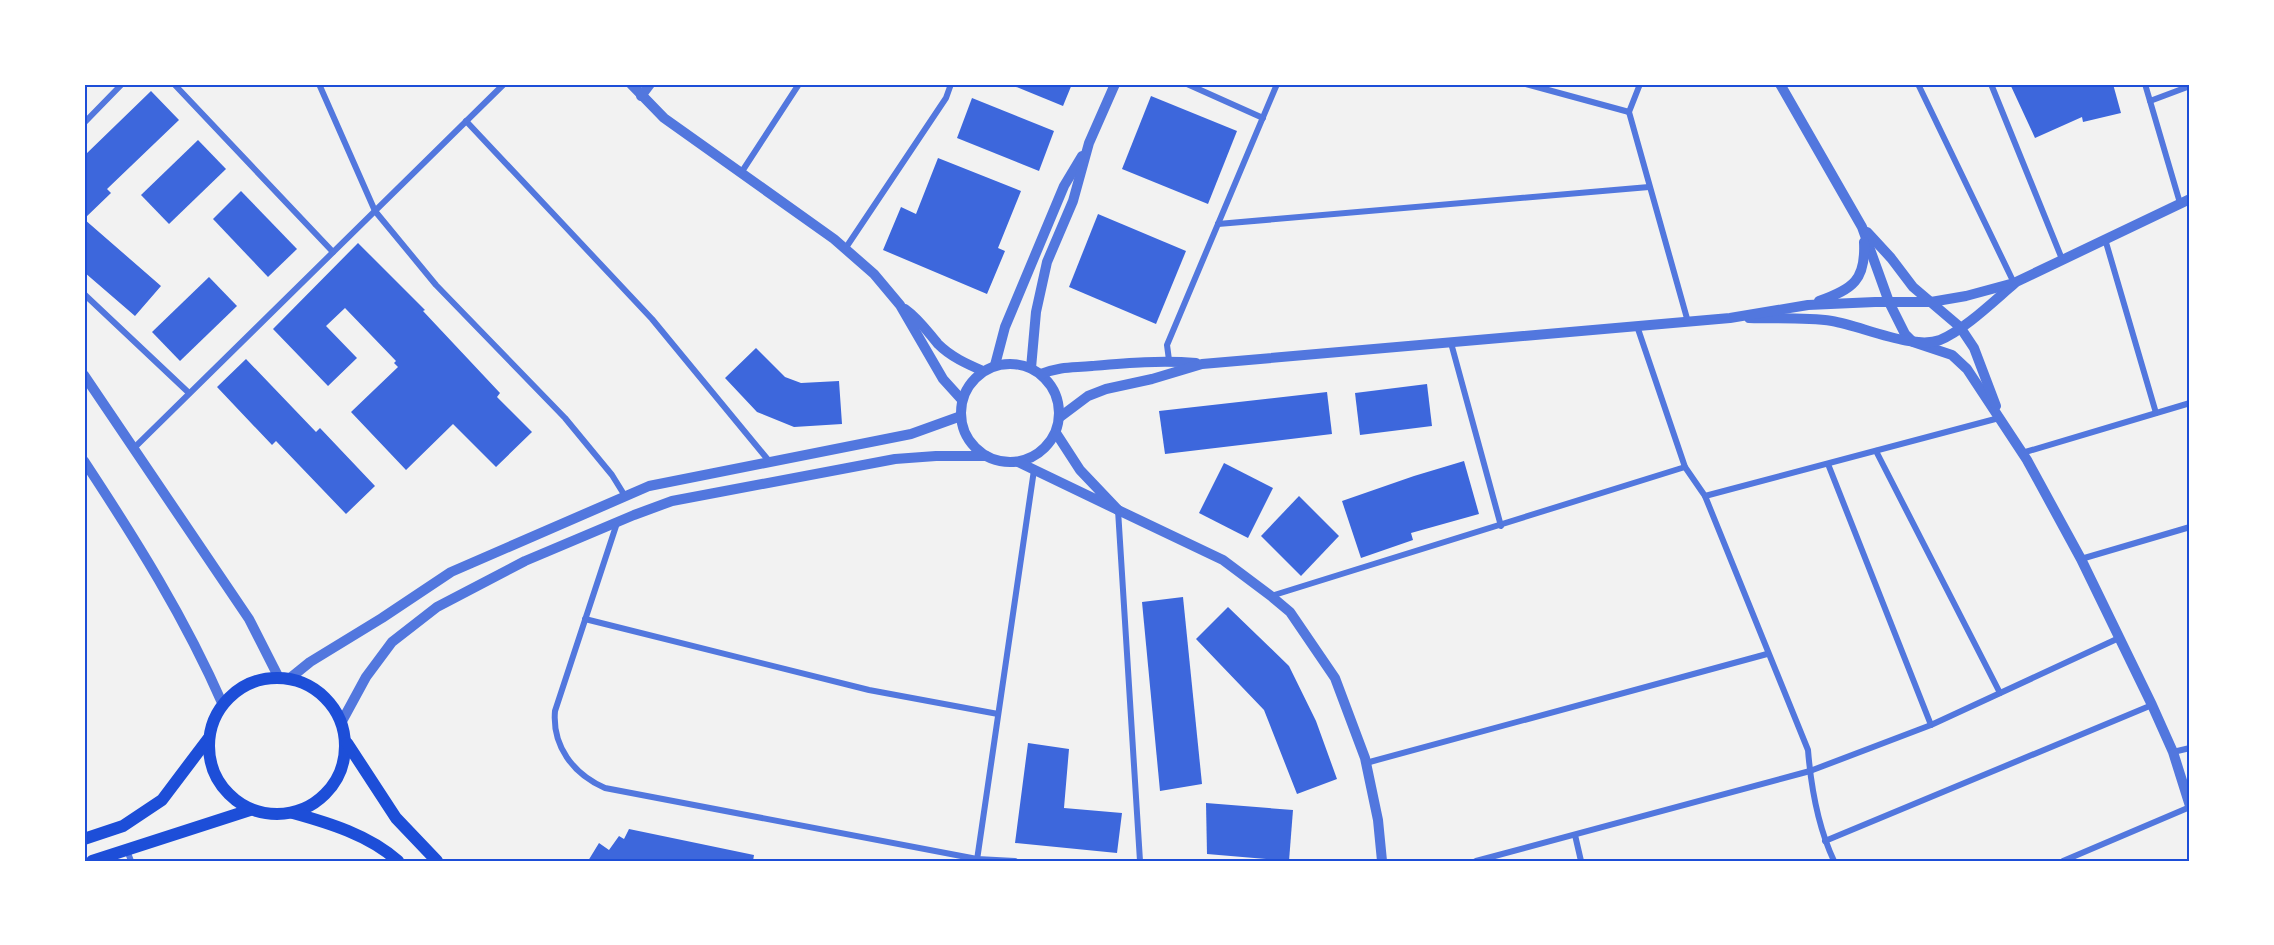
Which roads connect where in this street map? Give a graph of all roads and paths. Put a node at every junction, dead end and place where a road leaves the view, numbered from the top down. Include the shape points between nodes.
1 (122, 84) edge
2 (174, 84) edge
3 (319, 84) edge
4 (504, 84) edge
5 (631, 84) edge
6 (650, 84) edge
7 (799, 84) edge
8 (951, 84) edge
9 (1115, 84) edge
10 (1187, 84) edge
11 (1277, 84) edge
12 (1526, 84) edge
13 (1640, 84) edge
14 (1780, 84) edge
15 (1918, 84) edge
16 (1991, 84) edge
17 (2145, 84) edge
18 (2190, 86) edge
19 (641, 96) junction
20 (2150, 101) junction
21 (1629, 112) junction
22 (1263, 118) junction
23 (466, 121) junction
24 (84, 123) edge
25 (1089, 143) junction
26 (741, 174) junction
27 (1649, 187) junction
28 (2185, 201) edge
29 (375, 211) junction
30 (1218, 224) junction
31 (1862, 227) junction
32 (2105, 239) junction
33 (845, 249) junction
34 (333, 252) junction
35 (2062, 259) junction
36 (2014, 283) junction
37 (84, 294) edge
38 (1889, 302) junction
39 (1931, 302) junction
40 (900, 305) junction
41 (1808, 305) junction
42 (1730, 318) junction
43 (1688, 322) junction
44 (1637, 326) junction
45 (1960, 327) junction
46 (1913, 342) junction
47 (1451, 343) junction
48 (1168, 360) junction
49 (1202, 364) junction
50 (995, 366) junction
51 (1031, 368) junction
52 (983, 371) junction
53 (1041, 374) junction
54 (84, 375) edge
55 (189, 393) junction
56 (962, 400) junction
57 (2190, 403) edge
58 (2156, 413) junction
59 (961, 416) junction
60 (1060, 417) junction
61 (2000, 418) junction
62 (1056, 433) junction
63 (133, 449) junction
64 (1876, 451) junction
65 (2022, 453) junction
66 (986, 456) junction
67 (84, 461) edge
68 (769, 461) junction
69 (1018, 462) junction
70 (1828, 464) junction
71 (1685, 467) junction
72 (1034, 470) junction
73 (625, 496) junction
74 (1705, 496) junction
75 (1118, 510) junction
76 (618, 523) junction
77 (1501, 526) junction
78 (2190, 527) edge
79 (2081, 559) junction
80 (1271, 596) junction
81 (585, 618) junction
82 (2119, 638) junction
83 (1767, 654) junction
84 (284, 679) junction
85 (2000, 693) junction
86 (223, 705) junction
87 (2151, 705) junction
88 (998, 714) junction
89 (341, 723) junction
90 (1931, 725) junction
91 (208, 739) junction
92 (347, 743) junction
93 (2190, 748) edge
94 (2173, 752) junction
95 (1366, 764) junction
96 (1810, 771) junction
97 (2190, 806) edge
98 (250, 810) junction
99 (293, 813) junction
100 (1575, 835) junction
101 (84, 839) edge
102 (1825, 841) junction
103 (129, 855) edge
104 (977, 860) edge
105 (93, 861) edge
106 (398, 861) edge
107 (437, 861) edge
108 (1015, 861) edge
109 (1140, 861) edge
110 (1382, 861) edge
111 (1476, 861) edge
112 (1581, 861) edge
113 (1834, 861) edge
114 (2063, 861) edge

1 - 24 street
2 - 34 street
3 - 29 street
4 - 23 street
5 - 19 street
6 - 19 street
7 - 26 street
8 - 33 street via 946,99
9 - 25 street
10 - 22 street
11 - 22 street
12 - 21 street
13 - 21 street
14 - 31 street
15 - 36 street
16 - 35 street
17 - 20 street
18 - 20 street
19 - 26 street via 664,118
20 - 28 street
21 - 27 street
22 - 30 street
23 - 29 street
23 - 68 street via 652,319
25 - 50 street via 1064,186 1005,327
25 - 51 street via 1073,201 1047,262 1036,312
26 - 33 street
27 - 30 street
27 - 43 street
28 - 32 street
29 - 34 street
29 - 73 street via 436,285 565,418
30 - 48 street via 1167,345
31 - 38 street
31 - 39 street via 1913,287
31 - 41 street via 1862,273 1851,287
32 - 35 street
32 - 58 street
33 - 40 street via 874,274
34 - 55 street
35 - 36 street
36 - 39 street
36 - 45 street
37 - 55 street
38 - 39 street
38 - 41 street
38 - 46 street
39 - 45 street
40 - 52 street via 959,361
40 - 56 street via 943,379
41 - 42 street
42 - 43 street
42 - 46 street via 1830,320
43 - 44 street
44 - 47 street
44 - 71 street
45 - 46 street via 1941,340
45 - 61 street via 1974,348
46 - 61 street via 1952,355 1967,369
47 - 49 street
47 - 77 street
48 - 49 street
48 - 53 street via 1060,367
49 - 60 street via 1106,388
50 - 51 street via 1011,363
50 - 52 street
51 - 53 street
52 - 56 street via 969,385
53 - 60 street via 1059,401
54 - 63 street
55 - 63 street
56 - 59 street
57 - 58 street
58 - 65 street
59 - 66 street via 973,446
59 - 68 street via 911,434
60 - 62 street
61 - 64 street
61 - 65 street
62 - 69 street via 1034,457
62 - 75 street via 1080,470
63 - 84 street via 249,619
64 - 70 street
64 - 85 street
65 - 79 street
66 - 69 street
66 - 76 street via 895,459 809,474 672,501
67 - 86 street via 160,580 201,654
68 - 73 street via 649,486
69 - 72 street
70 - 74 street
70 - 90 street
71 - 74 street
71 - 77 street
72 - 75 street
72 - 88 street
73 - 84 street via 451,572
74 - 83 street
75 - 80 street via 1223,560
75 - 109 street
76 - 81 street
76 - 89 street via 525,561 436,607 392,642 366,677
77 - 80 street
78 - 79 street
79 - 82 street
80 - 95 street via 1290,612 1335,678
81 - 88 street via 869,690
81 - 104 street via 554,724 558,742 571,765 590,781 605,788
82 - 85 street
82 - 87 street
83 - 95 street
83 - 96 street via 1808,750
84 - 86 main road via 266,678 244,686
84 - 89 main road via 311,687 329,702
85 - 90 street
86 - 91 main road via 212,719
87 - 94 street
87 - 102 street
88 - 104 street
89 - 92 main road
90 - 96 street
91 - 98 main road via 210,761 218,781 232,798
91 - 101 main road via 162,800 123,826
92 - 99 main road via 341,769 330,790
92 - 107 main road via 396,818
93 - 94 street
94 - 97 street
95 - 110 street
96 - 100 street
96 - 102 street
97 - 114 street
98 - 99 main road via 271,815
98 - 103 main road
99 - 106 main road via 356,835
100 - 111 street
100 - 112 street
102 - 113 street
103 - 105 main road
104 - 108 street

